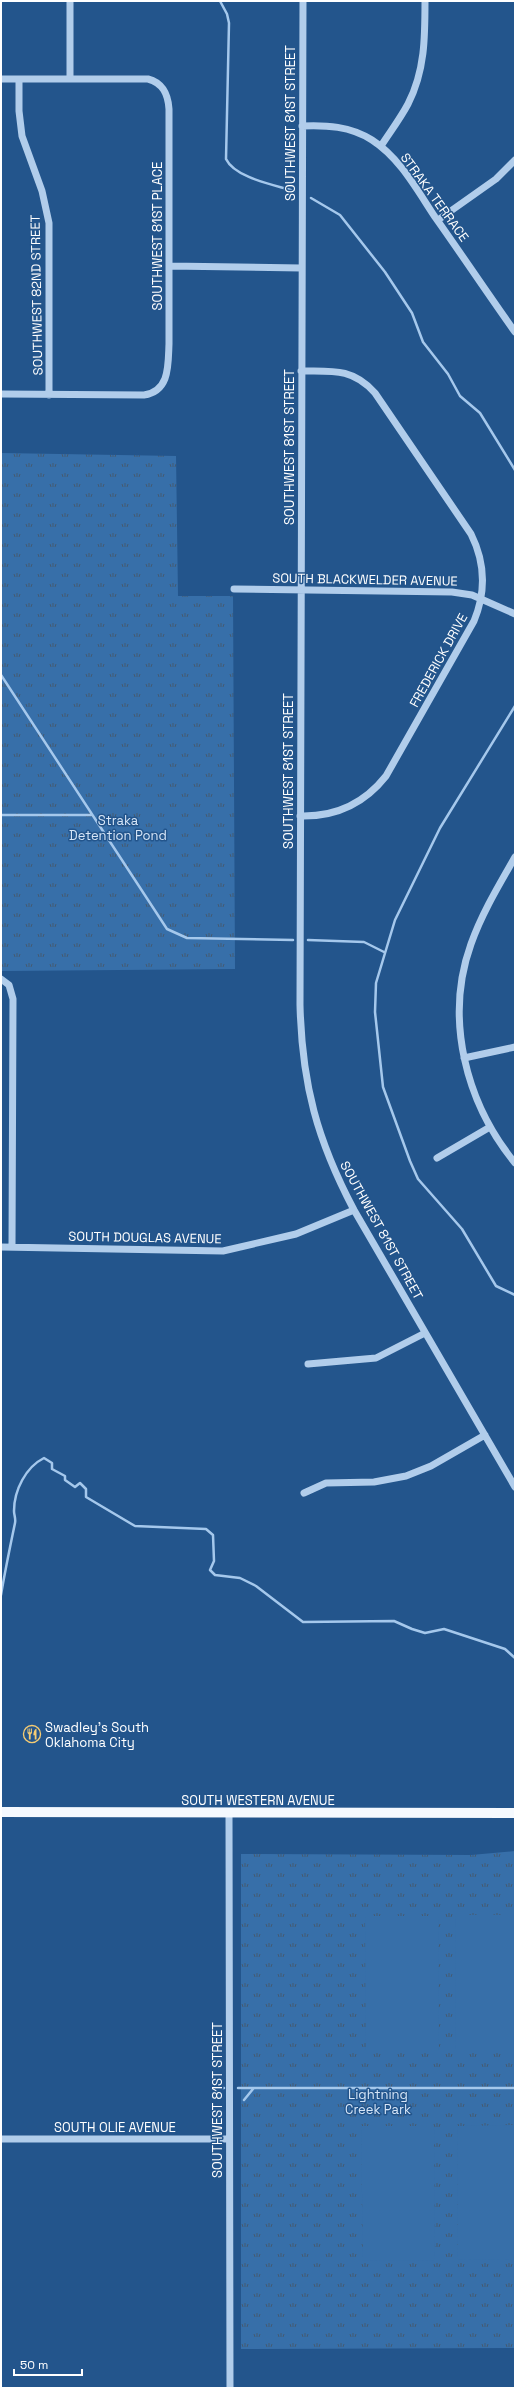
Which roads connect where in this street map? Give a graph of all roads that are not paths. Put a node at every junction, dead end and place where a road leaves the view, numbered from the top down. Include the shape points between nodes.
1 (70, 1) edge
2 (303, 1) edge
3 (425, 1) edge
4 (19, 78) junction
5 (70, 78) junction
6 (1, 79) edge
7 (302, 126) junction
8 (381, 146) junction
9 (515, 160) edge
10 (438, 220) junction
11 (169, 266) junction
12 (301, 268) junction
13 (513, 324) edge
14 (515, 332) edge
15 (301, 371) junction
16 (1, 394) edge
17 (49, 394) junction
18 (234, 589) dead end
19 (301, 589) junction
20 (481, 599) junction
21 (515, 614) edge
22 (300, 816) junction
23 (515, 857) edge
24 (4, 981) edge
25 (515, 1047) edge
26 (464, 1058) junction
27 (490, 1127) junction
28 (437, 1158) dead end
29 (515, 1163) edge
30 (354, 1210) junction
31 (1, 1247) edge
32 (12, 1248) junction
33 (425, 1333) junction
34 (308, 1364) dead end
35 (485, 1435) junction
36 (515, 1488) edge
37 (304, 1493) dead end
38 (1, 1812) edge
39 (229, 1812) junction
40 (515, 1813) edge
41 (1, 2139) edge
42 (229, 2139) junction
43 (230, 2388) edge

1 - 5 street
2 - 7 street, SOUTHWEST 81ST STREET
3 - 8 street via 424,47 417,83 403,113
4 - 5 street
4 - 6 street
4 - 17 street, SOUTHWEST 82ND STREET via 22,136 42,191 49,223
5 - 11 street, SOUTHWEST 81ST PLACE via 140,78 159,84 166,94 169,109
7 - 8 street, STRAKA TERRACE via 345,128 362,134
7 - 12 street, SOUTHWEST 81ST STREET
8 - 10 street, STRAKA TERRACE via 400,166
9 - 10 street via 496,179
10 - 13 street, STRAKA TERRACE
11 - 12 street
11 - 17 street, SOUTHWEST 81ST PLACE via 168,358 165,379 160,389 144,395
12 - 15 street, SOUTHWEST 81ST STREET
13 - 14 street, STRAKA TERRACE
15 - 19 street, SOUTHWEST 81ST STREET
15 - 20 street, FREDERICK DRIVE via 350,374 362,380 375,393 471,534 482,564
16 - 17 street
18 - 19 street, SOUTH BLACKWELDER AVENUE
19 - 20 street, SOUTH BLACKWELDER AVENUE via 442,591 462,593
19 - 22 street, SOUTHWEST 81ST STREET
20 - 21 street, SOUTH BLACKWELDER AVENUE
20 - 22 street, FREDERICK DRIVE via 468,632 378,786 363,800 343,810 318,816
22 - 30 street, SOUTHWEST 81ST STREET via 300,1012 304,1070 320,1135 336,1176
23 - 26 street via 485,910 467,956 459,1012
24 - 32 street via 11,989 13,999
25 - 26 street
26 - 27 street via 473,1093
27 - 28 street
27 - 29 street
30 - 32 street, SOUTH DOUGLAS AVENUE via 296,1234 223,1251
30 - 33 street, SOUTHWEST 81ST STREET
31 - 32 street, SOUTH DOUGLAS AVENUE
33 - 34 street via 376,1358
33 - 35 street, SOUTHWEST 81ST STREET
35 - 36 street, SOUTHWEST 81ST STREET
35 - 37 street via 431,1466 406,1476 374,1482 326,1483
38 - 39 main road, SOUTH WESTERN AVENUE
39 - 40 main road, SOUTH WESTERN AVENUE
39 - 42 street, SOUTHWEST 81ST STREET
41 - 42 street, SOUTH OLIE AVENUE
42 - 43 street, SOUTHWEST 81ST STREET

